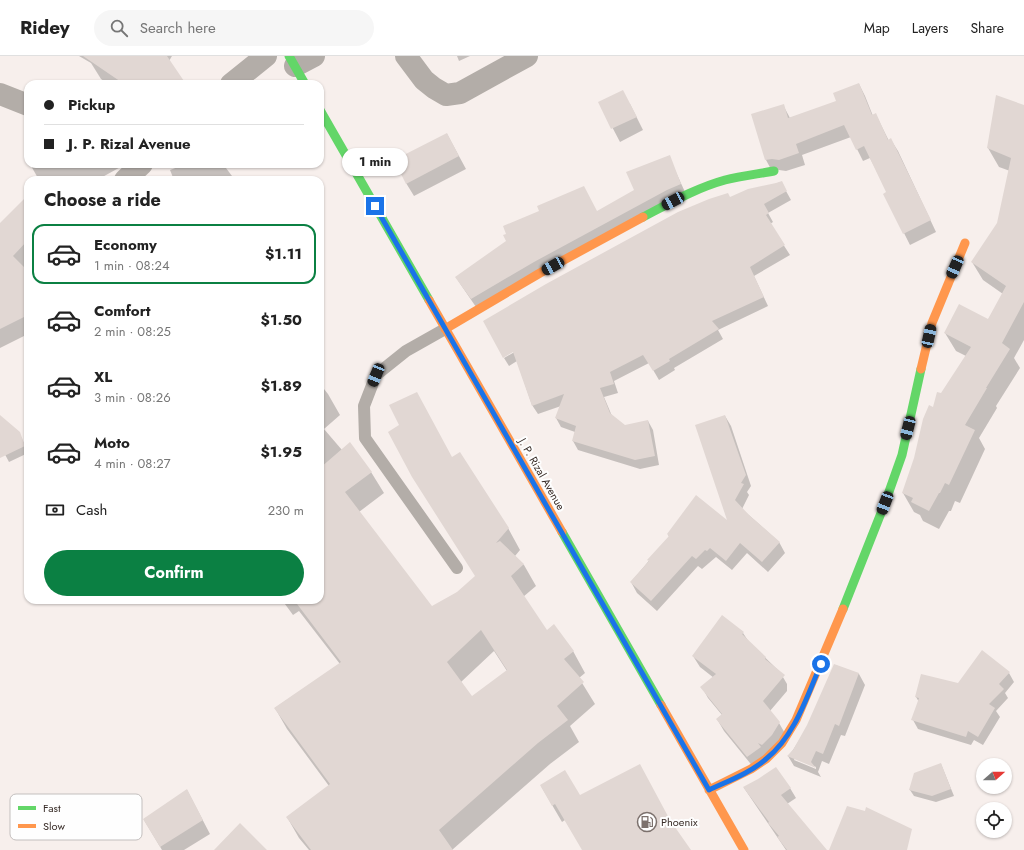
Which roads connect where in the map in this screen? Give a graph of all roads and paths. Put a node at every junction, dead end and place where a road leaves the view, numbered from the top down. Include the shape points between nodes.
1 (266, 56) edge
2 (314, 56) edge
3 (406, 56) edge
4 (527, 56) edge
5 (296, 69) edge
6 (236, 80) edge
7 (0, 94) edge
8 (24, 103) edge
9 (324, 117) edge
10 (138, 168) edge
11 (774, 171) dead end
12 (129, 176) edge
13 (965, 243) dead end
14 (445, 329) junction
15 (457, 568) dead end
16 (709, 790) junction
17 (744, 850) edge

1 - 6 street
2 - 5 street
3 - 4 street via 424,80 446,95 460,93
7 - 8 street
9 - 14 street, J. P. Rizal Avenue
10 - 12 street
11 - 14 street via 704,186 540,273
13 - 16 street via 932,323 902,455 885,503 833,636 796,720 782,743 766,759
14 - 15 lane via 406,350 376,375 364,406 365,438
14 - 16 street, J. P. Rizal Avenue
16 - 17 street, J. P. Rizal Avenue

